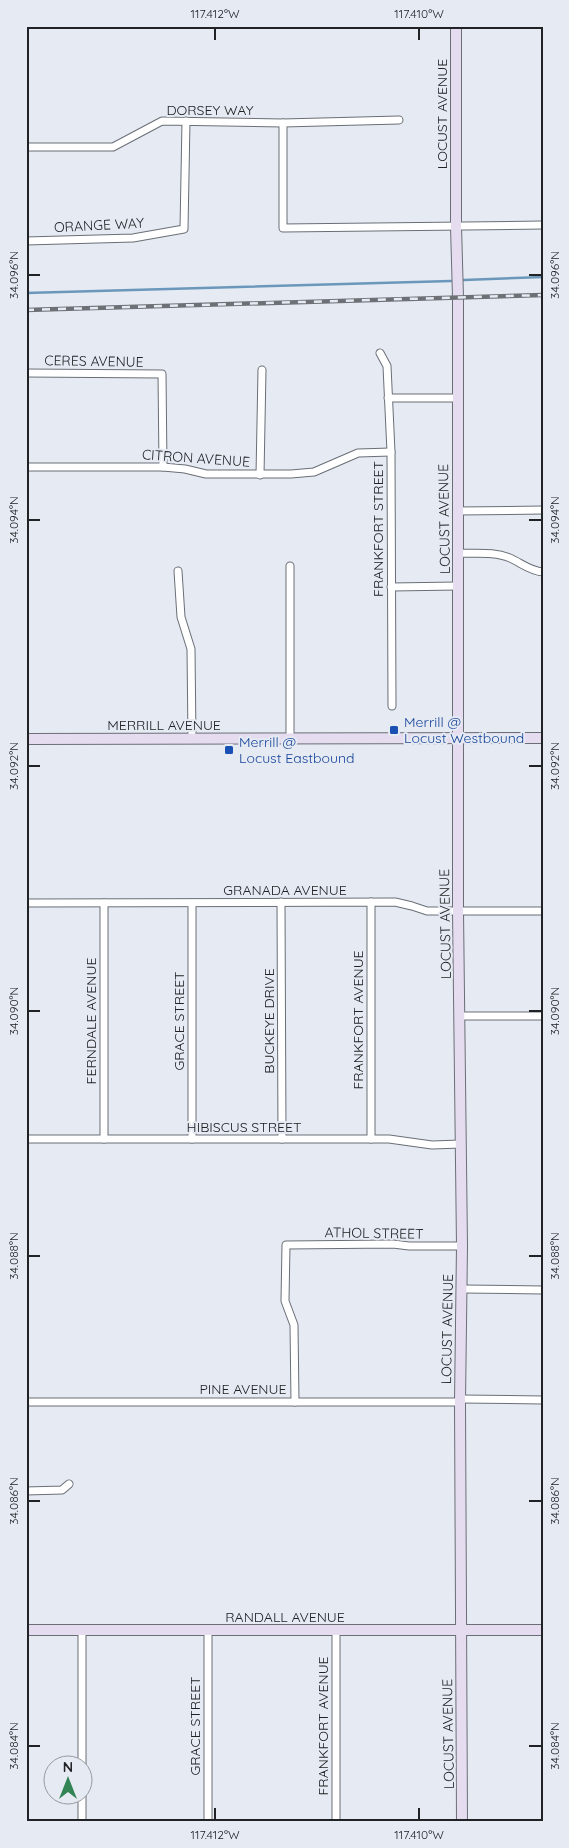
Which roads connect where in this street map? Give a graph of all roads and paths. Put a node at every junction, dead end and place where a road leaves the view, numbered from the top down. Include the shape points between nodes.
1 (456, 26) edge
2 (399, 120) dead end
3 (186, 121) junction
4 (283, 122) junction
5 (26, 147) edge
6 (543, 225) edge
7 (456, 226) junction
8 (26, 241) edge
9 (380, 353) dead end
10 (262, 370) dead end
11 (26, 372) edge
12 (388, 398) junction
13 (457, 398) junction
14 (390, 452) junction
15 (163, 467) junction
16 (26, 468) edge
17 (260, 475) junction
18 (543, 510) edge
19 (457, 511) junction
20 (458, 553) junction
21 (290, 566) dead end
22 (178, 571) dead end
23 (543, 572) edge
24 (458, 586) junction
25 (391, 587) junction
26 (392, 706) dead end
27 (290, 738) junction
28 (458, 738) junction
29 (543, 738) edge
30 (192, 739) junction
31 (26, 740) edge
32 (281, 902) junction
33 (371, 902) junction
34 (26, 903) edge
35 (104, 903) junction
36 (192, 903) junction
37 (543, 911) edge
38 (458, 912) junction
39 (460, 1016) junction
40 (543, 1016) edge
41 (26, 1139) edge
42 (104, 1139) junction
43 (192, 1139) junction
44 (282, 1139) junction
45 (371, 1139) junction
46 (460, 1144) junction
47 (462, 1246) junction
48 (462, 1289) junction
49 (543, 1290) edge
50 (543, 1400) edge
51 (460, 1401) junction
52 (26, 1402) edge
53 (295, 1402) junction
54 (69, 1484) dead end
55 (26, 1491) edge
56 (26, 1630) edge
57 (82, 1630) junction
58 (461, 1630) junction
59 (543, 1630) edge
60 (208, 1631) junction
61 (336, 1631) junction
62 (82, 1756) edge
63 (82, 1806) edge
64 (82, 1822) edge
65 (208, 1822) edge
66 (336, 1822) edge
67 (462, 1822) edge

1 - 7 street, LOCUST AVENUE
2 - 4 street, DORSEY WAY
3 - 4 street, DORSEY WAY
3 - 5 street, DORSEY WAY via 162,121 113,147
3 - 8 street, ORANGE WAY via 184,229 133,238
4 - 7 street via 283,228
6 - 7 street
7 - 13 street, LOCUST AVENUE
9 - 12 street, FRANKFORT STREET via 387,366
10 - 17 street
11 - 15 street, CERES AVENUE via 162,374
12 - 13 street
12 - 14 street, FRANKFORT STREET
13 - 19 street, LOCUST AVENUE
14 - 17 street, CITRON AVENUE via 358,453 314,472
14 - 25 street, FRANKFORT STREET
15 - 16 street, CITRON AVENUE
15 - 17 street, CITRON AVENUE via 206,474
18 - 19 street
19 - 20 street, LOCUST AVENUE
20 - 23 street via 495,554
20 - 24 street, LOCUST AVENUE
21 - 27 street
22 - 30 street via 180,617 190,649
24 - 25 street
24 - 28 street, LOCUST AVENUE
25 - 26 street, FRANKFORT STREET
27 - 28 street, MERRILL AVENUE
27 - 30 street, MERRILL AVENUE
28 - 29 street, MERRILL AVENUE
28 - 38 street, LOCUST AVENUE
30 - 31 street, MERRILL AVENUE
32 - 33 street, GRANADA AVENUE
32 - 36 street, GRANADA AVENUE
32 - 44 street, BUCKEYE DRIVE
33 - 38 street, GRANADA AVENUE via 395,902 427,911
33 - 45 street, FRANKFORT AVENUE
34 - 35 street, GRANADA AVENUE
35 - 36 street, GRANADA AVENUE
35 - 42 street, FERNDALE AVENUE
36 - 43 street, GRACE STREET
37 - 38 street, GRANADA AVENUE
38 - 39 street, LOCUST AVENUE
39 - 40 street
39 - 46 street, LOCUST AVENUE
41 - 42 street, HIBISCUS STREET
42 - 43 street, HIBISCUS STREET
43 - 44 street, HIBISCUS STREET
44 - 45 street, HIBISCUS STREET
45 - 46 street, HIBISCUS STREET via 432,1145
46 - 47 street, LOCUST AVENUE
47 - 48 street, LOCUST AVENUE
47 - 53 street, ATHOL STREET via 286,1245 285,1301 294,1325
48 - 49 street
48 - 51 street, LOCUST AVENUE
50 - 51 street, PINE AVENUE
51 - 53 street, PINE AVENUE
51 - 58 street, LOCUST AVENUE
52 - 53 street, PINE AVENUE
54 - 55 street via 62,1490
56 - 57 street, RANDALL AVENUE
57 - 60 street, RANDALL AVENUE
57 - 62 street
58 - 59 street, RANDALL AVENUE
58 - 61 street, RANDALL AVENUE
58 - 67 street, LOCUST AVENUE
60 - 61 street, RANDALL AVENUE
60 - 65 street, GRACE STREET
61 - 66 street, FRANKFORT AVENUE
63 - 64 street

